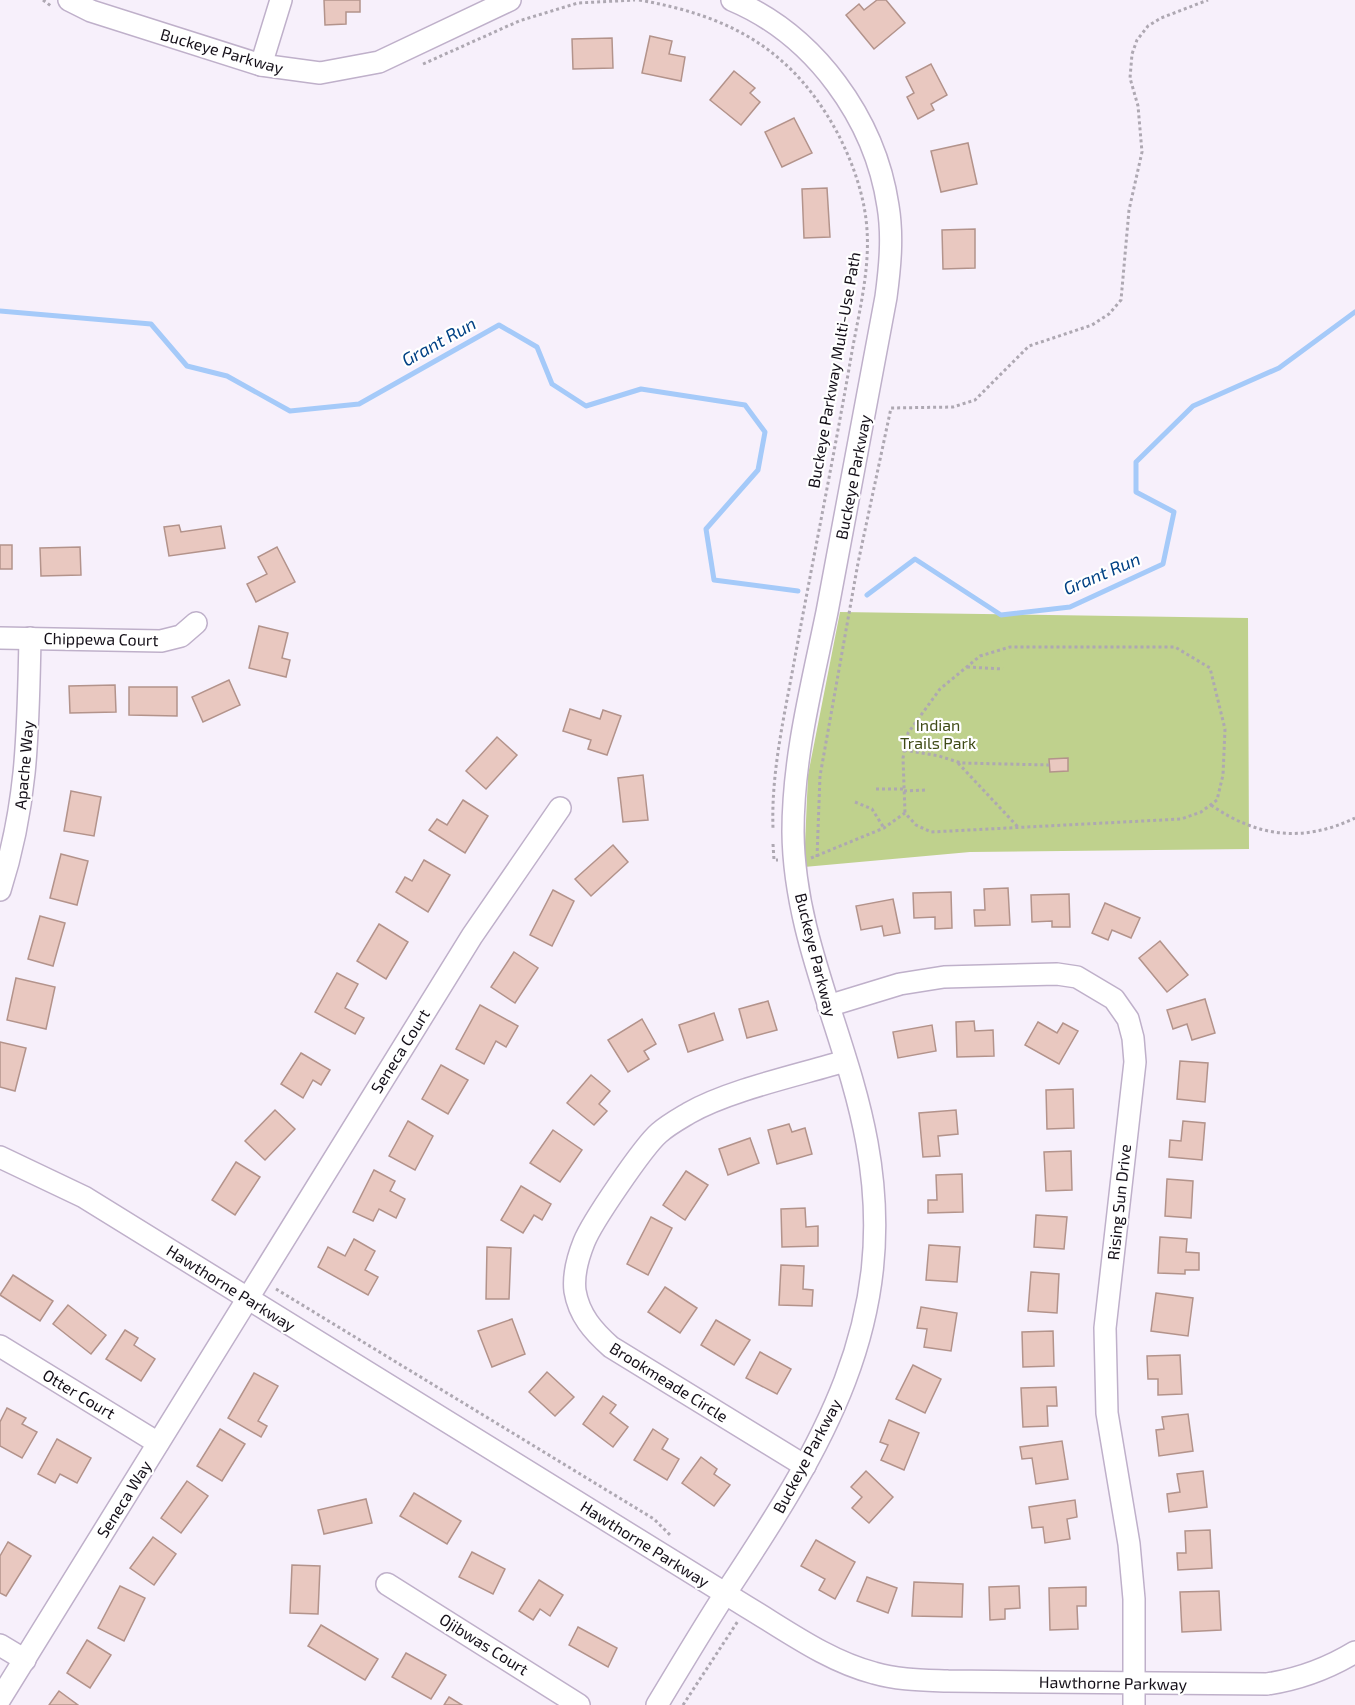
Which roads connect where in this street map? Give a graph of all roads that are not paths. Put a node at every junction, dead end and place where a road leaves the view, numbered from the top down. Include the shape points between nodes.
1 (281, 0) edge
2 (510, 0) edge
3 (732, 0) edge
4 (64, 6) edge
5 (261, 65) junction
6 (196, 623) dead end
7 (0, 638) edge
8 (30, 638) junction
9 (560, 808) dead end
10 (0, 890) edge
11 (828, 1006) junction
12 (845, 1061) junction
13 (0, 1157) edge
14 (247, 1298) junction
15 (0, 1346) edge
16 (158, 1443) junction
17 (805, 1466) junction
18 (387, 1584) dead end
19 (726, 1593) junction
20 (0, 1645) edge
21 (1355, 1652) edge
22 (25, 1660) junction
23 (1134, 1695) edge
24 (0, 1699) edge
25 (579, 1705) edge
26 (657, 1705) edge

1 - 5 street
2 - 5 street, Buckeye Parkway via 379,62 320,74
3 - 11 street, Buckeye Parkway via 781,29 833,79 866,132 888,206 890,266 886,297 802,735 794,804 795,859 802,911
4 - 5 street, Buckeye Parkway via 91,10
6 - 8 street, Chippewa Court via 181,636 161,641
7 - 8 street, Chippewa Court
8 - 10 street, Apache Way via 27,756 20,816
9 - 14 street, Seneca Court via 472,936
11 - 12 street, Buckeye Parkway
11 - 23 street, Rising Sun Drive via 900,984 944,978 1056,974 1077,977 1099,987 1114,999 1128,1020 1135,1062 1105,1328 1104,1368 1107,1413 1129,1544 1134,1599
12 - 17 street, Buckeye Parkway via 868,1144 875,1240 871,1288 844,1385
12 - 17 street, Brookmeade Circle via 721,1099 658,1134 585,1239 575,1279 584,1318 611,1347
13 - 14 street, Hawthorne Parkway via 84,1197
14 - 16 street, Seneca Way
14 - 19 street, Hawthorne Parkway
15 - 16 street, Otter Court
16 - 22 street, Seneca Way
17 - 19 street, Buckeye Parkway
18 - 25 street, Ojibwas Court
19 - 23 street, Hawthorne Parkway via 837,1660 873,1673 907,1679
19 - 26 street, Buckeye Parkway
20 - 22 street
21 - 23 street, Hawthorne Parkway via 1328,1668 1294,1680
22 - 24 street, Seneca Way

